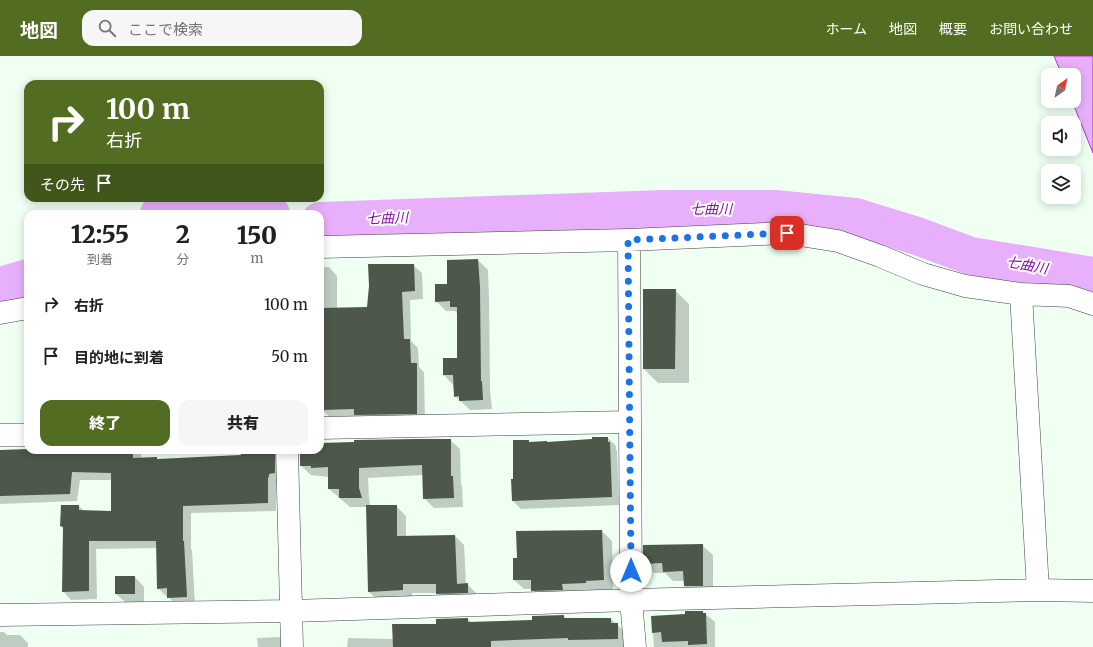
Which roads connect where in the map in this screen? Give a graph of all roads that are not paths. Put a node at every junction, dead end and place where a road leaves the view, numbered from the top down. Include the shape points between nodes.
1 (628, 240) junction
2 (324, 247) edge
3 (1021, 294) junction
4 (1093, 304) edge
5 (24, 309) edge
6 (0, 313) edge
7 (630, 422) junction
8 (324, 428) edge
9 (0, 435) edge
10 (24, 435) edge
11 (287, 454) edge
12 (1038, 590) junction
13 (1093, 591) edge
14 (631, 600) junction
15 (292, 611) junction
16 (0, 615) edge
17 (292, 647) edge
18 (634, 647) edge

1 - 2 street
1 - 3 street via 787,233 838,241 923,274 965,286
1 - 7 street
3 - 4 street via 1070,296
3 - 12 street
5 - 6 street
7 - 8 street
7 - 14 street
9 - 10 street
11 - 15 street
12 - 13 street
12 - 14 street
14 - 15 street
14 - 18 street
15 - 16 street
15 - 17 street

